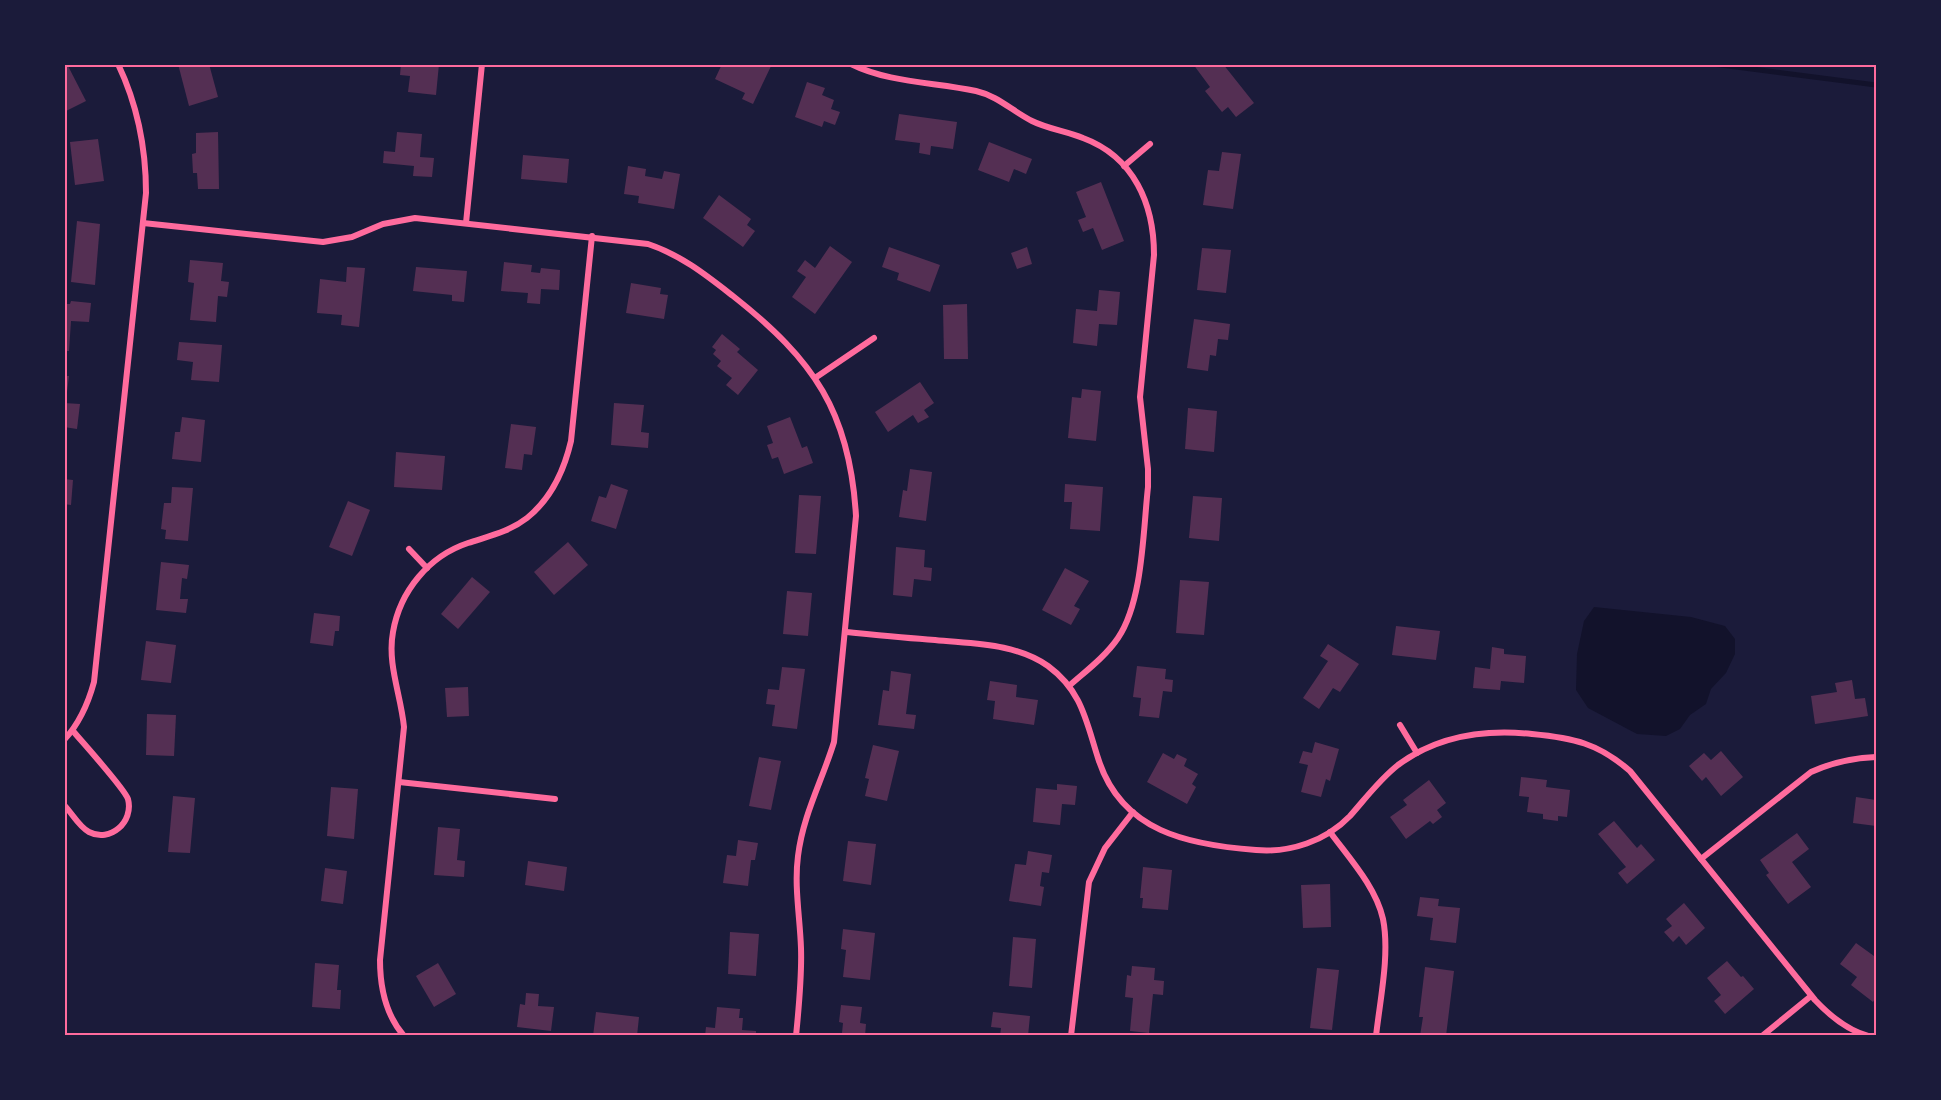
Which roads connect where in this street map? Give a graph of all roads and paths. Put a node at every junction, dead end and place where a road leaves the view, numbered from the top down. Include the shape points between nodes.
1 (118, 64) edge
2 (482, 64) edge
3 (851, 64) edge
4 (1150, 144) dead end
5 (1124, 166) junction
6 (143, 223) junction
7 (466, 223) junction
8 (592, 236) junction
9 (874, 338) dead end
10 (815, 378) junction
11 (409, 549) dead end
12 (427, 568) junction
13 (846, 632) junction
14 (1069, 687) junction
15 (1400, 725) dead end
16 (73, 731) junction
17 (64, 740) edge
18 (1417, 753) junction
19 (1876, 757) edge
20 (399, 782) junction
21 (555, 799) dead end
22 (64, 805) edge
23 (1133, 812) junction
24 (1330, 832) junction
25 (1701, 859) junction
26 (1811, 996) junction
27 (404, 1035) edge
28 (796, 1035) edge
29 (1071, 1035) edge
30 (1377, 1035) edge
31 (1762, 1035) edge
32 (1868, 1035) edge

1 - 6 street via 142,132 146,162
2 - 7 street
3 - 5 street via 872,73 977,91 996,98 1031,121 1094,143
4 - 5 street
5 - 14 street via 1143,194 1154,234 1140,397 1148,487 1136,593 1129,619 1106,654
6 - 7 street via 323,242 352,237 395,220
6 - 16 street via 94,682
7 - 8 street
8 - 10 street via 648,244 695,266 784,339
8 - 12 street via 566,465 554,489 526,519 499,534 448,552
9 - 10 street
10 - 13 street via 840,427 855,486
11 - 12 street
12 - 20 street via 405,595 392,633 392,664 404,727
13 - 14 street via 991,645 1016,651 1047,666
13 - 28 street via 834,742 802,828 796,869 801,950
14 - 23 street via 1086,716 1098,761 1120,799
15 - 18 street
16 - 17 street
16 - 22 street via 125,795 129,809 121,827 113,833 98,835 85,830
18 - 24 street via 1378,782
18 - 25 street via 1485,732 1556,737 1597,747 1630,771
19 - 25 street via 1851,758 1811,772
20 - 21 street
20 - 27 street via 380,980 384,1000
23 - 24 street via 1173,837 1258,850 1298,847
23 - 29 street via 1105,848 1089,882
24 - 30 street via 1368,885 1383,919 1384,968
25 - 26 street
26 - 31 street
26 - 32 street via 1844,1025

